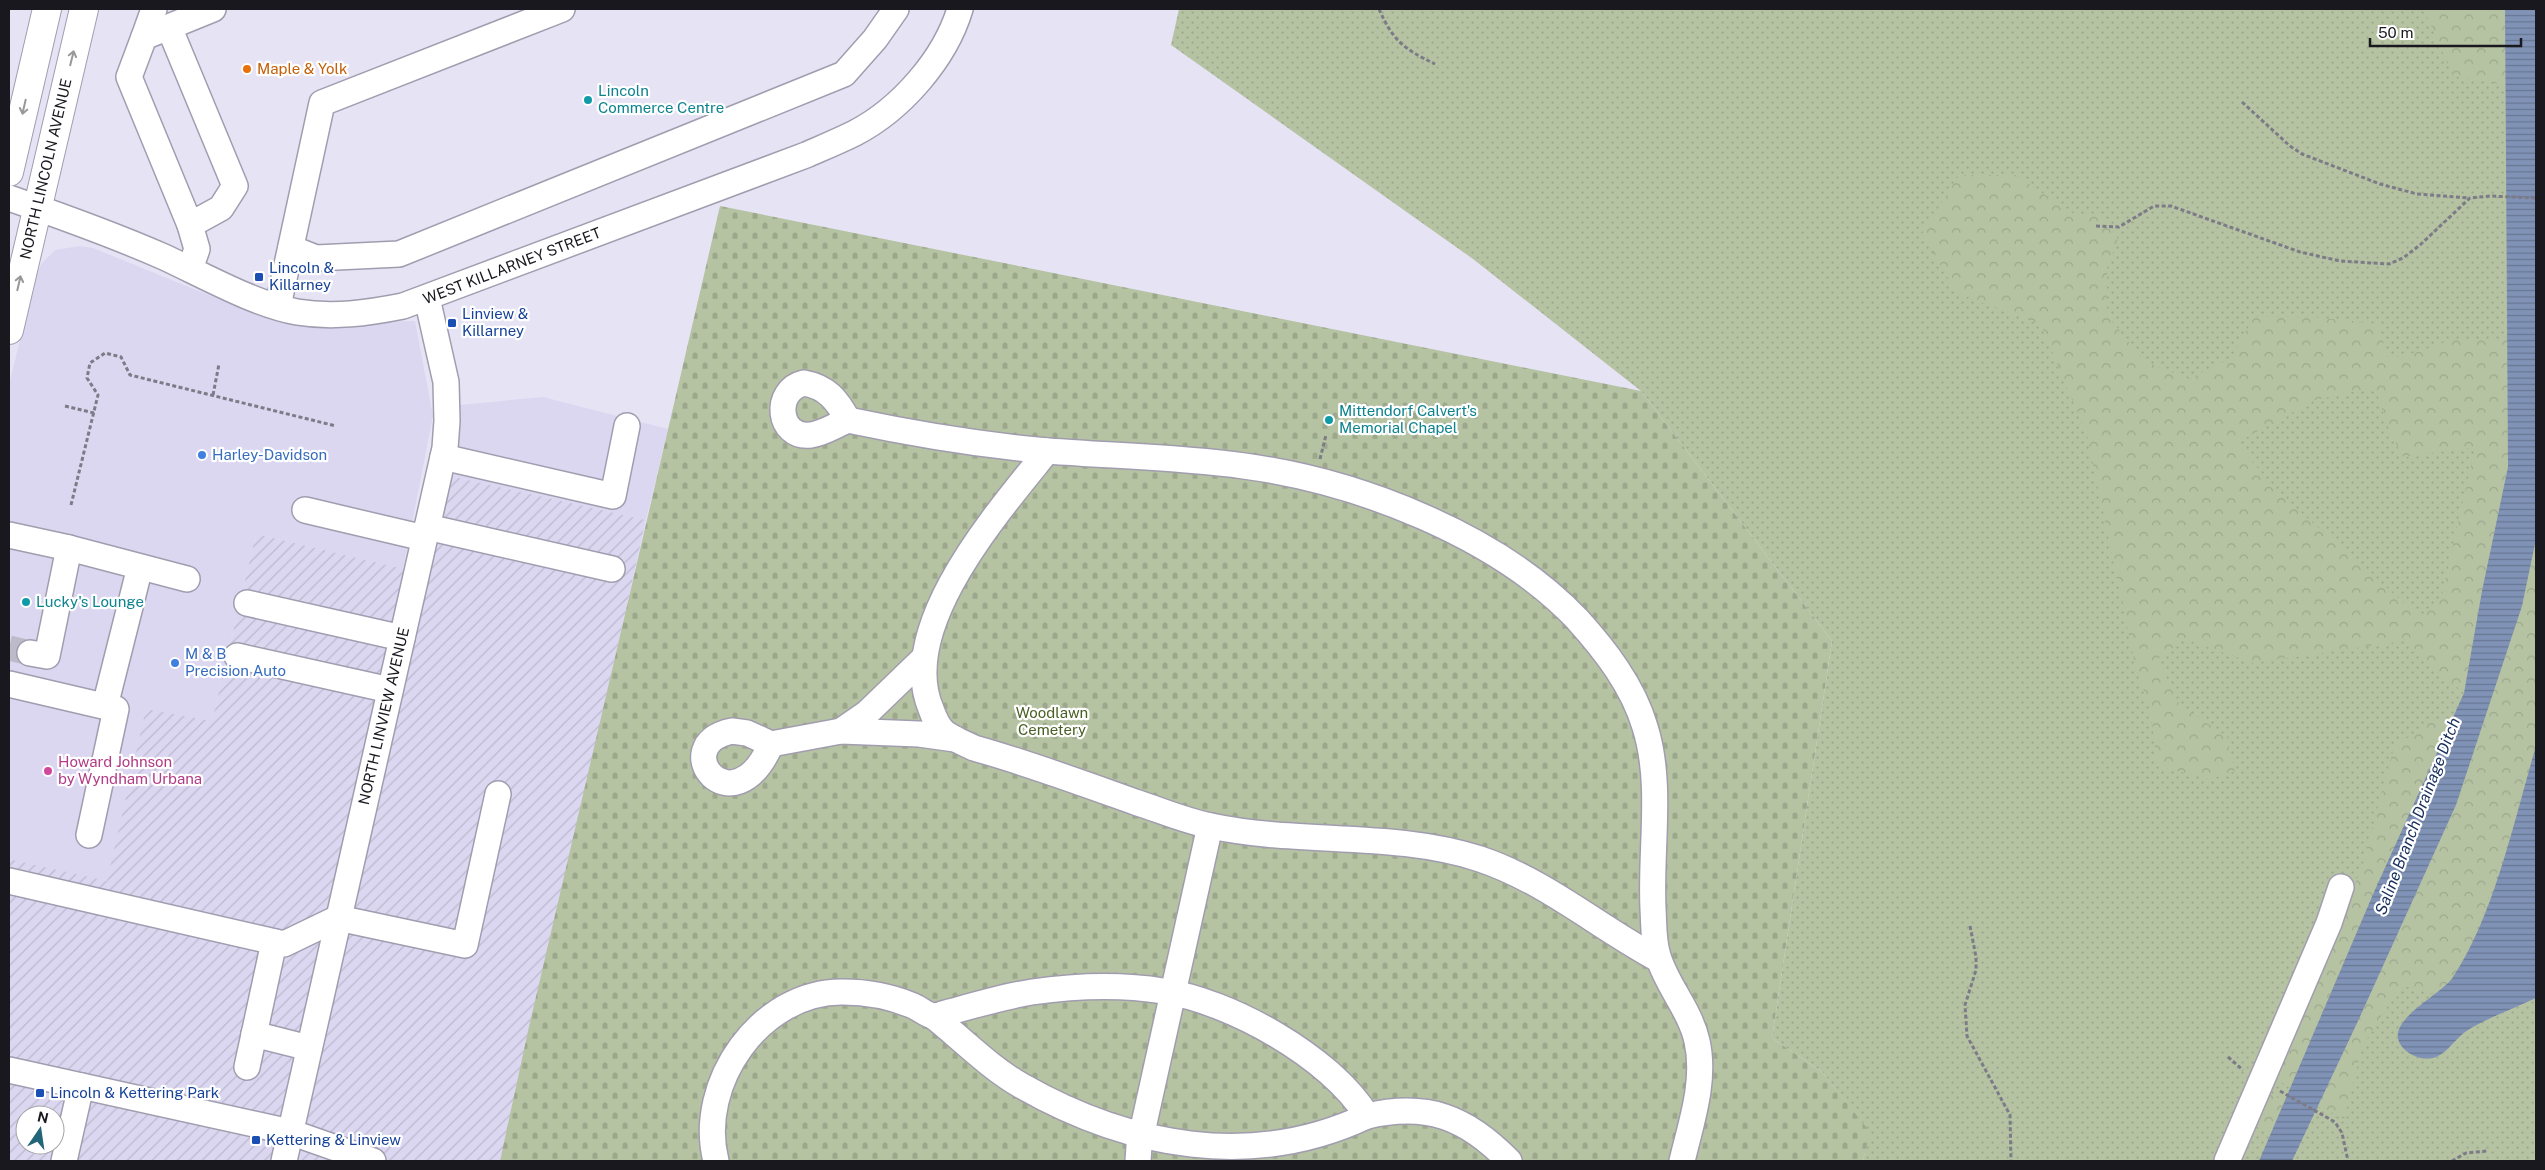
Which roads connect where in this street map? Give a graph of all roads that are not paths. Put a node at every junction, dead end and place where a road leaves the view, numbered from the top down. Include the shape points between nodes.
1 (46, 9) edge
2 (84, 9) edge
3 (213, 9) edge
4 (562, 9) edge
5 (896, 9) edge
6 (960, 9) edge
7 (161, 18) edge
8 (9, 172) edge
9 (9, 198) edge
10 (36, 208) junction
11 (190, 225) junction
12 (291, 248) junction
13 (190, 269) junction
14 (427, 298) junction
15 (278, 306) junction
16 (9, 330) edge
17 (848, 420) dead end
18 (627, 426) dead end
19 (1047, 451) junction
20 (443, 457) junction
21 (304, 510) dead end
22 (426, 533) junction
23 (9, 535) edge
24 (69, 548) junction
25 (140, 567) junction
26 (612, 569) dead end
27 (187, 579) dead end
28 (247, 603) dead end
29 (402, 638) junction
30 (30, 653) tunnel mouth
31 (237, 656) dead end
32 (923, 659) junction
33 (9, 684) edge
34 (390, 690) junction
35 (105, 706) junction
36 (840, 731) junction
37 (955, 739) junction
38 (771, 744) dead end
39 (498, 794) dead end
40 (1210, 826) junction
41 (89, 836) dead end
42 (9, 881) edge
43 (2341, 887) dead end
44 (338, 918) junction
45 (274, 942) junction
46 (1658, 959) junction
47 (1173, 993) junction
48 (933, 1016) junction
49 (254, 1034) junction
50 (309, 1048) junction
51 (247, 1067) dead end
52 (9, 1070) edge
53 (81, 1086) junction
54 (1367, 1116) junction
55 (290, 1132) junction
56 (1138, 1155) edge
57 (64, 1161) edge
58 (284, 1161) edge
59 (373, 1161) edge
60 (716, 1161) edge
61 (1509, 1161) edge
62 (1682, 1161) edge
63 (2227, 1161) edge

1 -> 8 main road
10 -> 2 main road, NORTH LINCOLN AVENUE
3 - 7 street
4 - 12 street via 322,103
5 - 12 street via 844,74 399,254 316,258
6 - 14 street, WEST KILLARNEY STREET via 947,40 923,75 893,106 856,133 806,155
7 - 11 street via 144,36 129,77
7 - 11 street via 235,186 221,208
9 - 10 street, WEST KILLARNEY STREET
10 - 13 street, WEST KILLARNEY STREET
16 -> 10 main road, NORTH LINCOLN AVENUE
11 - 13 street via 197,249
12 - 15 street
13 - 15 street, WEST KILLARNEY STREET
14 - 15 street, WEST KILLARNEY STREET via 370,313 297,312
14 - 20 street, NORTH LINVIEW AVENUE via 446,382 447,421
17 - 19 street via 923,436
18 - 20 street via 613,496
19 - 32 street via 978,538 956,574
19 - 46 street via 1247,466 1341,488 1454,531 1539,583 1593,636 1619,672 1645,725 1654,779 1652,888
20 - 22 street, NORTH LINVIEW AVENUE
21 - 22 street
22 - 26 street
22 - 29 street, NORTH LINVIEW AVENUE
23 - 24 street
24 - 25 street
24 - 30 street via 47,656
25 - 27 street
25 - 35 street
28 - 29 street
29 - 34 street, NORTH LINVIEW AVENUE
31 - 34 street
32 - 36 street via 867,714
32 - 37 street via 928,701 938,724
33 - 35 street
34 - 44 street, NORTH LINVIEW AVENUE
35 - 41 street via 116,709
36 - 37 street
36 - 38 street
37 - 40 street
39 - 44 street via 465,945
40 - 46 street via 1411,844 1474,857 1564,898
40 - 47 street
42 - 45 street
43 - 63 street via 2322,940
44 - 45 street via 284,944
44 - 50 street, NORTH LINVIEW AVENUE
45 - 49 street
46 - 62 street via 1691,1020 1698,1043 1700,1069 1697,1093
47 - 48 street via 1114,987 1060,988 1014,995
47 - 54 street via 1238,1016 1309,1056 1343,1084
47 - 56 street
48 - 56 street via 1022,1086 1070,1110
48 - 60 street via 893,998 841,992 799,1001 776,1014 756,1028 725,1074 717,1096 712,1129
49 - 50 street
49 - 51 street
50 - 55 street, NORTH LINVIEW AVENUE
52 - 53 street
53 - 55 street
53 - 57 street
54 - 56 street via 1291,1143 1255,1148 1182,1144
54 - 61 street via 1394,1110 1438,1114 1466,1127
55 - 58 street, NORTH LINVIEW AVENUE
55 - 59 street

